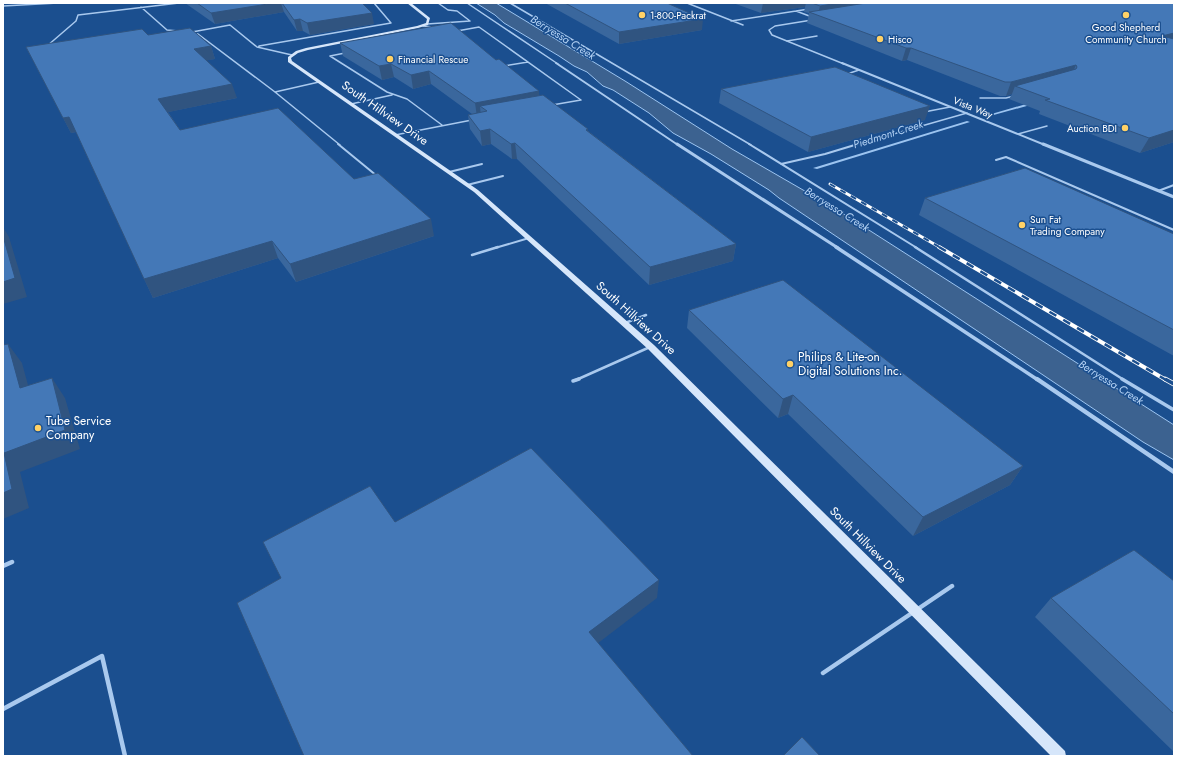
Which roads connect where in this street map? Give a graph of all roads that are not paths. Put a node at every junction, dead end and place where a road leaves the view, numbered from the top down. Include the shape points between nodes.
1 (58, 3) edge
2 (179, 3) edge
3 (375, 3) edge
4 (379, 3) edge
5 (409, 3) edge
6 (438, 3) edge
7 (467, 3) edge
8 (510, 3) edge
9 (687, 3) edge
10 (3, 6) edge
11 (141, 7) junction
12 (810, 8) dead end
13 (794, 11) junction
14 (812, 17) dead end
15 (818, 19) edge
16 (731, 21) junction
17 (425, 25) junction
18 (743, 25) dead end
19 (436, 28) edge
20 (181, 32) edge
21 (455, 32) edge
22 (817, 36) edge
23 (787, 41) junction
24 (257, 47) junction
25 (44, 48) edge
26 (345, 53) edge
27 (292, 55) junction
28 (529, 62) junction
29 (498, 67) edge
30 (859, 70) junction
31 (844, 75) edge
32 (319, 82) junction
33 (275, 92) junction
34 (1020, 94) edge
35 (394, 95) junction
36 (980, 98) dead end
37 (351, 104) junction
38 (547, 106) edge
39 (950, 107) junction
40 (922, 112) edge
41 (967, 114) junction
42 (472, 120) edge
43 (442, 125) junction
44 (1046, 126) dead end
45 (1018, 134) junction
46 (395, 135) junction
47 (996, 160) dead end
48 (482, 164) dead end
49 (782, 164) junction
50 (448, 172) junction
51 (503, 176) dead end
52 (379, 178) edge
53 (467, 185) junction
54 (1174, 185) edge
55 (1158, 191) junction
56 (1174, 197) edge
57 (1174, 230) edge
58 (529, 238) junction
59 (472, 255) dead end
60 (646, 315) dead end
61 (625, 323) junction
62 (652, 347) junction
63 (573, 381) dead end
64 (1174, 410) edge
65 (1174, 472) edge
66 (12, 562) dead end
67 (3, 566) edge
68 (952, 586) dead end
69 (916, 611) junction
70 (824, 673) dead end
71 (3, 709) edge
72 (125, 756) edge
73 (1060, 756) edge

1 - 10 lane
2 - 11 lane
3 - 4 lane
3 - 24 lane via 390,23
5 - 17 street via 429,20
6 - 17 lane via 448,10 457,11 470,21
7 - 65 street via 667,138 983,342
8 - 49 lane
9 - 16 lane
11 - 20 lane via 167,30
11 - 25 lane via 78,15 76,21
12 - 13 lane
13 - 14 lane
13 - 16 lane
15 - 23 street, Vista Way via 775,26 769,30 772,35
16 - 18 lane
17 - 19 lane
17 - 27 street via 307,49
21 - 28 lane via 479,27
22 - 23 lane
23 - 30 street, Vista Way
24 - 27 lane
24 - 33 lane via 230,25 188,33 198,34
26 - 35 lane via 330,56
27 - 32 street, South Hillview Drive via 289,58 290,62
28 - 29 lane
28 - 38 lane via 581,100
30 - 31 lane
30 - 39 street, Vista Way
32 - 33 lane
32 - 37 street, South Hillview Drive
33 - 52 lane
34 - 36 lane via 1006,98
35 - 37 lane
35 - 43 lane via 407,99
37 - 46 street, South Hillview Drive
39 - 40 lane
39 - 41 street, Vista Way
41 - 45 street, Vista Way
41 - 49 lane
42 - 43 lane
43 - 46 lane
44 - 45 lane
45 - 55 street, Vista Way
46 - 50 street, South Hillview Drive
47 - 57 lane via 1006,157
48 - 50 lane
49 - 64 lane
50 - 53 street, South Hillview Drive
51 - 53 lane
53 - 58 street, South Hillview Drive
54 - 55 lane
55 - 56 street, Vista Way
58 - 59 lane
58 - 61 street, South Hillview Drive
60 - 61 lane
61 - 62 street, South Hillview Drive
62 - 63 lane
62 - 69 street, South Hillview Drive
66 - 67 lane
68 - 69 lane
69 - 70 lane
69 - 73 street, South Hillview Drive
71 - 72 lane via 102,656

